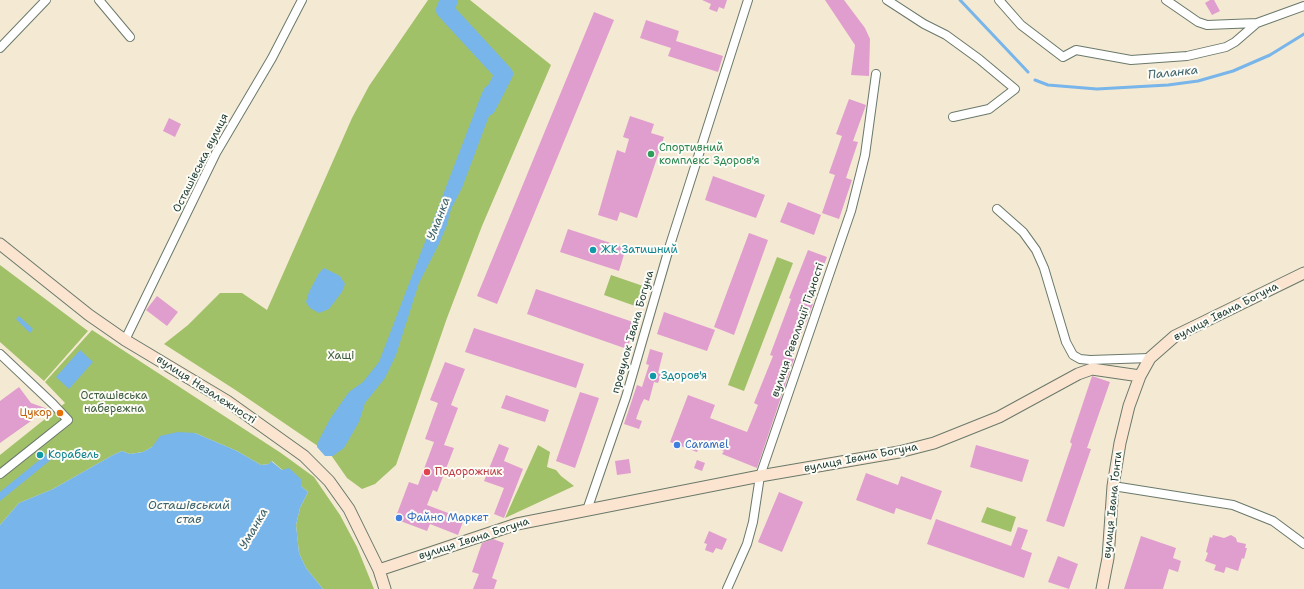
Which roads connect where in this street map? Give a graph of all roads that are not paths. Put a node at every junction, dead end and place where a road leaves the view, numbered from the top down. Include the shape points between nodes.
1 (46, 0) edge
2 (99, 0) edge
3 (302, 0) edge
4 (748, 0) edge
5 (886, 0) edge
6 (999, 0) edge
7 (1166, 0) edge
8 (1304, 6) edge
9 (1257, 23) junction
10 (130, 37) dead end
11 (0, 48) edge
12 (876, 74) dead end
13 (953, 117) dead end
14 (997, 209) dead end
15 (0, 244) edge
16 (1304, 273) edge
17 (125, 340) junction
18 (0, 354) edge
19 (1150, 358) junction
20 (1140, 376) junction
21 (0, 474) edge
22 (760, 476) junction
23 (1113, 486) junction
24 (587, 510) junction
25 (1304, 544) edge
26 (379, 570) junction
27 (385, 589) edge
28 (727, 589) edge
29 (1102, 589) edge

1 - 11 street
2 - 10 street
3 - 17 street, Осташівська вулиця via 272,58 216,153
4 - 24 street, провулок Івана Богуна via 626,397
5 - 13 street via 946,35 1015,89 989,109
6 - 9 street via 1021,25 1063,57 1076,50 1131,60 1187,56 1226,48
7 - 9 street via 1198,22 1207,25
8 - 9 street
12 - 22 street, вулиця Революції Гідності via 864,155 852,211
14 - 19 street via 1023,232 1036,250 1044,268 1066,342 1073,355 1090,360
15 - 17 main road, вулиця Незалежності via 89,315
16 - 19 main road, вулиця Івана Богуна via 1175,336
17 - 26 main road, вулиця Незалежності via 227,401 304,456 329,481 349,509
18 - 21 street via 68,420
19 - 20 main road, вулиця Івана Богуна
20 - 22 main road, вулиця Івана Богуна via 1092,369 999,417 934,443 899,452
20 - 23 main road, вулиця Івана Ґонти via 1129,406
22 - 24 main road, вулиця Івана Богуна
22 - 28 street, вулиця Революції Гідності via 747,544
23 - 25 street via 1233,504 1273,521
23 - 29 main road, вулиця Івана Ґонти via 1108,558
24 - 26 main road, вулиця Івана Богуна via 517,524
26 - 27 main road, вулиця Незалежності

